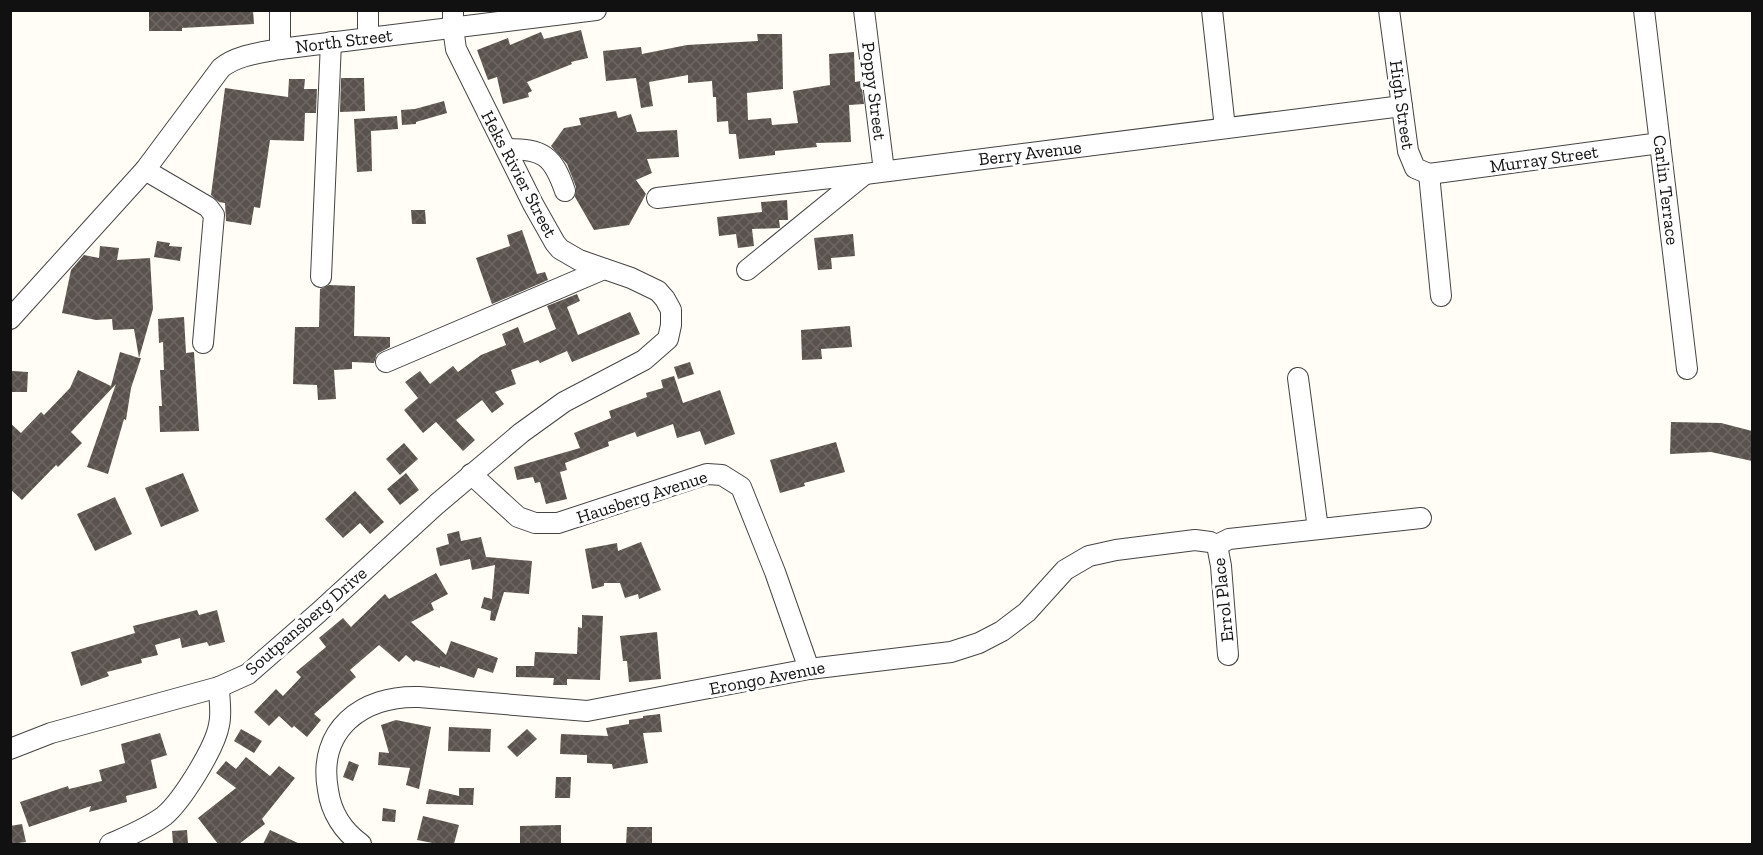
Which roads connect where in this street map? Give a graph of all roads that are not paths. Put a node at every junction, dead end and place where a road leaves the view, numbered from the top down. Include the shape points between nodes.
1 (280, 10) edge
2 (368, 10) edge
3 (596, 10) edge
4 (864, 10) edge
5 (1212, 10) edge
6 (1389, 10) edge
7 (1644, 10) edge
8 (453, 19) edge
9 (368, 37) junction
10 (331, 42) junction
11 (280, 49) junction
12 (1402, 106) junction
13 (1225, 128) junction
14 (1660, 143) junction
15 (506, 149) junction
16 (145, 170) junction
17 (884, 171) junction
18 (865, 174) junction
19 (1429, 174) junction
20 (565, 191) dead end
21 (657, 198) dead end
22 (604, 269) junction
23 (747, 270) dead end
24 (321, 277) dead end
25 (1441, 296) dead end
26 (10, 319) edge
27 (203, 343) dead end
28 (386, 362) dead end
29 (1687, 369) dead end
30 (1298, 378) dead end
31 (471, 474) junction
32 (1421, 518) dead end
33 (1318, 529) junction
34 (1216, 545) junction
35 (1228, 655) dead end
36 (809, 669) junction
37 (219, 687) junction
38 (10, 748) edge
39 (110, 844) edge
40 (361, 844) edge

1 - 11 street
2 - 9 street
3 - 8 street, North Street
4 - 17 street, Poppy Street
5 - 13 street
6 - 12 street, High Street
7 - 14 street, Carlin Terrace
8 - 9 street, North Street
8 - 15 street, Heks Rivier Street via 456,49
9 - 10 street, North Street
10 - 11 street, North Street
10 - 24 street
11 - 16 street, North Street via 233,60 221,68
12 - 13 street, Berry Avenue
12 - 19 street, High Street via 1410,158 1415,168
13 - 17 street, Berry Avenue
14 - 19 street, Murray Street
14 - 29 street, Carlin Terrace
15 - 20 street via 528,150 548,157
15 - 22 street, Heks Rivier Street via 555,243 579,260
16 - 26 street, North Street
16 - 27 street via 208,207 214,215
17 - 18 street, Berry Avenue
18 - 21 street, Berry Avenue
18 - 23 street
19 - 25 street
22 - 28 street
22 - 31 street, Heks Rivier Street via 658,291 671,310 668,339 644,360 545,414
30 - 33 street
31 - 36 street, Hausberg Avenue via 518,517 544,524 574,519 707,474 735,482 741,487
31 - 37 street, Soutpansberg Drive via 259,666
32 - 33 street
33 - 34 street via 1229,539
34 - 35 street, Errol Place
34 - 36 street, Erongo Avenue via 1195,540 1096,554 1065,570 1009,626 965,649
36 - 40 street, Erongo Avenue via 587,711 419,697 390,699 362,709 341,727 330,747 326,773 332,807 345,830
37 - 38 street, Soutpansberg Drive
37 - 39 street via 218,732 180,798 155,822

